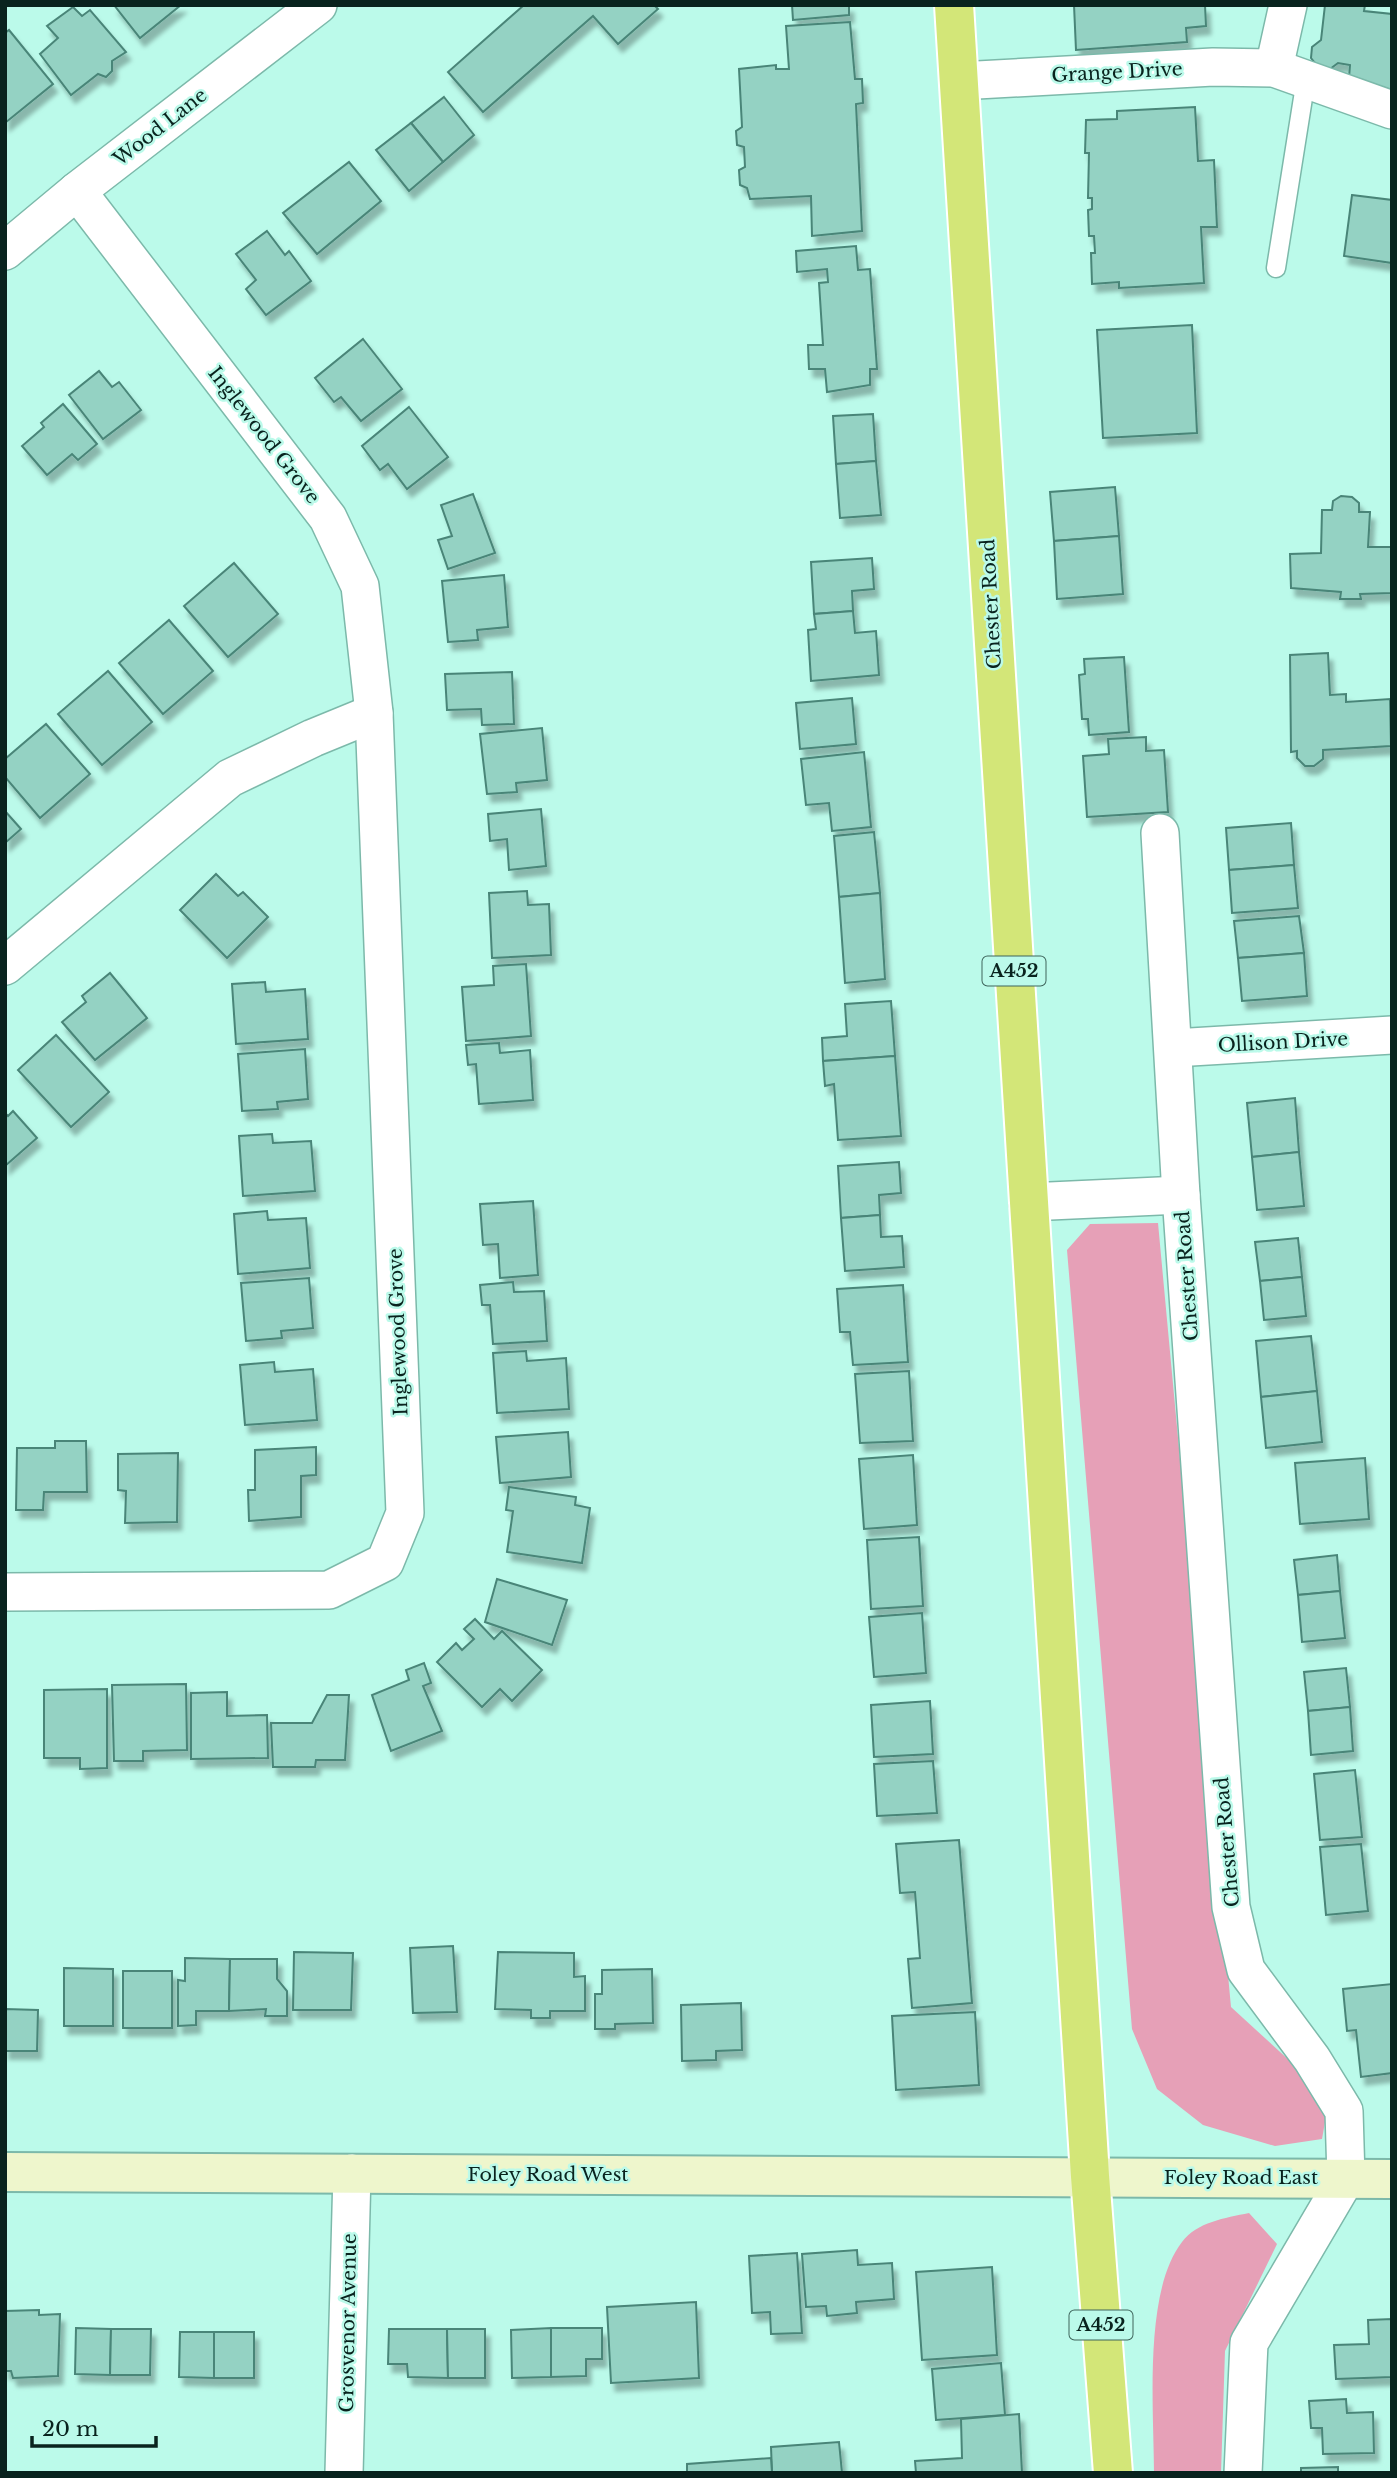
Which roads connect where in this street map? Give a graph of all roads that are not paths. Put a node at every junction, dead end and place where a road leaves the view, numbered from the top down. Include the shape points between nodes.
1 (318, 5) edge
2 (954, 5) edge
3 (1288, 5) edge
4 (1290, 74) junction
5 (959, 81) junction
6 (1392, 110) edge
7 (77, 191) junction
8 (5, 251) edge
9 (1276, 268) dead end
10 (374, 713) junction
11 (1160, 833) dead end
12 (5, 966) edge
13 (1392, 1035) edge
14 (1174, 1048) junction
15 (1181, 1195) junction
16 (1028, 1202) junction
17 (5, 1592) edge
18 (5, 2172) edge
19 (352, 2173) junction
20 (1090, 2176) junction
21 (1346, 2178) junction
22 (1392, 2179) edge
23 (344, 2473) edge
24 (1112, 2473) edge
25 (1243, 2473) edge

1 - 7 street, Wood Lane
2 - 5 highway, Chester Road / A452
3 - 4 street
4 - 5 street, Grange Drive via 1213,67
4 - 6 street, Grange Drive
4 - 9 lane
5 - 16 highway, Chester Road / A452
7 - 8 street, Wood Lane
7 - 10 street, Inglewood Grove via 328,518 360,586
10 - 12 street via 230,778
10 - 17 street, Inglewood Grove via 405,1513 385,1562 329,1590
11 - 14 street, Chester Road
13 - 14 street, Ollison Drive
14 - 15 street, Chester Road
15 - 16 street, Chester Road
15 - 21 street, Chester Road via 1231,1907 1246,1970 1344,2111
16 - 20 highway, Chester Road / A452
18 - 19 main road, Foley Road West
19 - 20 main road, Foley Road West
19 - 23 street, Grosvenor Avenue
20 - 21 main road, Foley Road East
20 - 24 highway, Chester Road / A452
21 - 22 main road, Foley Road East
21 - 25 street via 1249,2343

